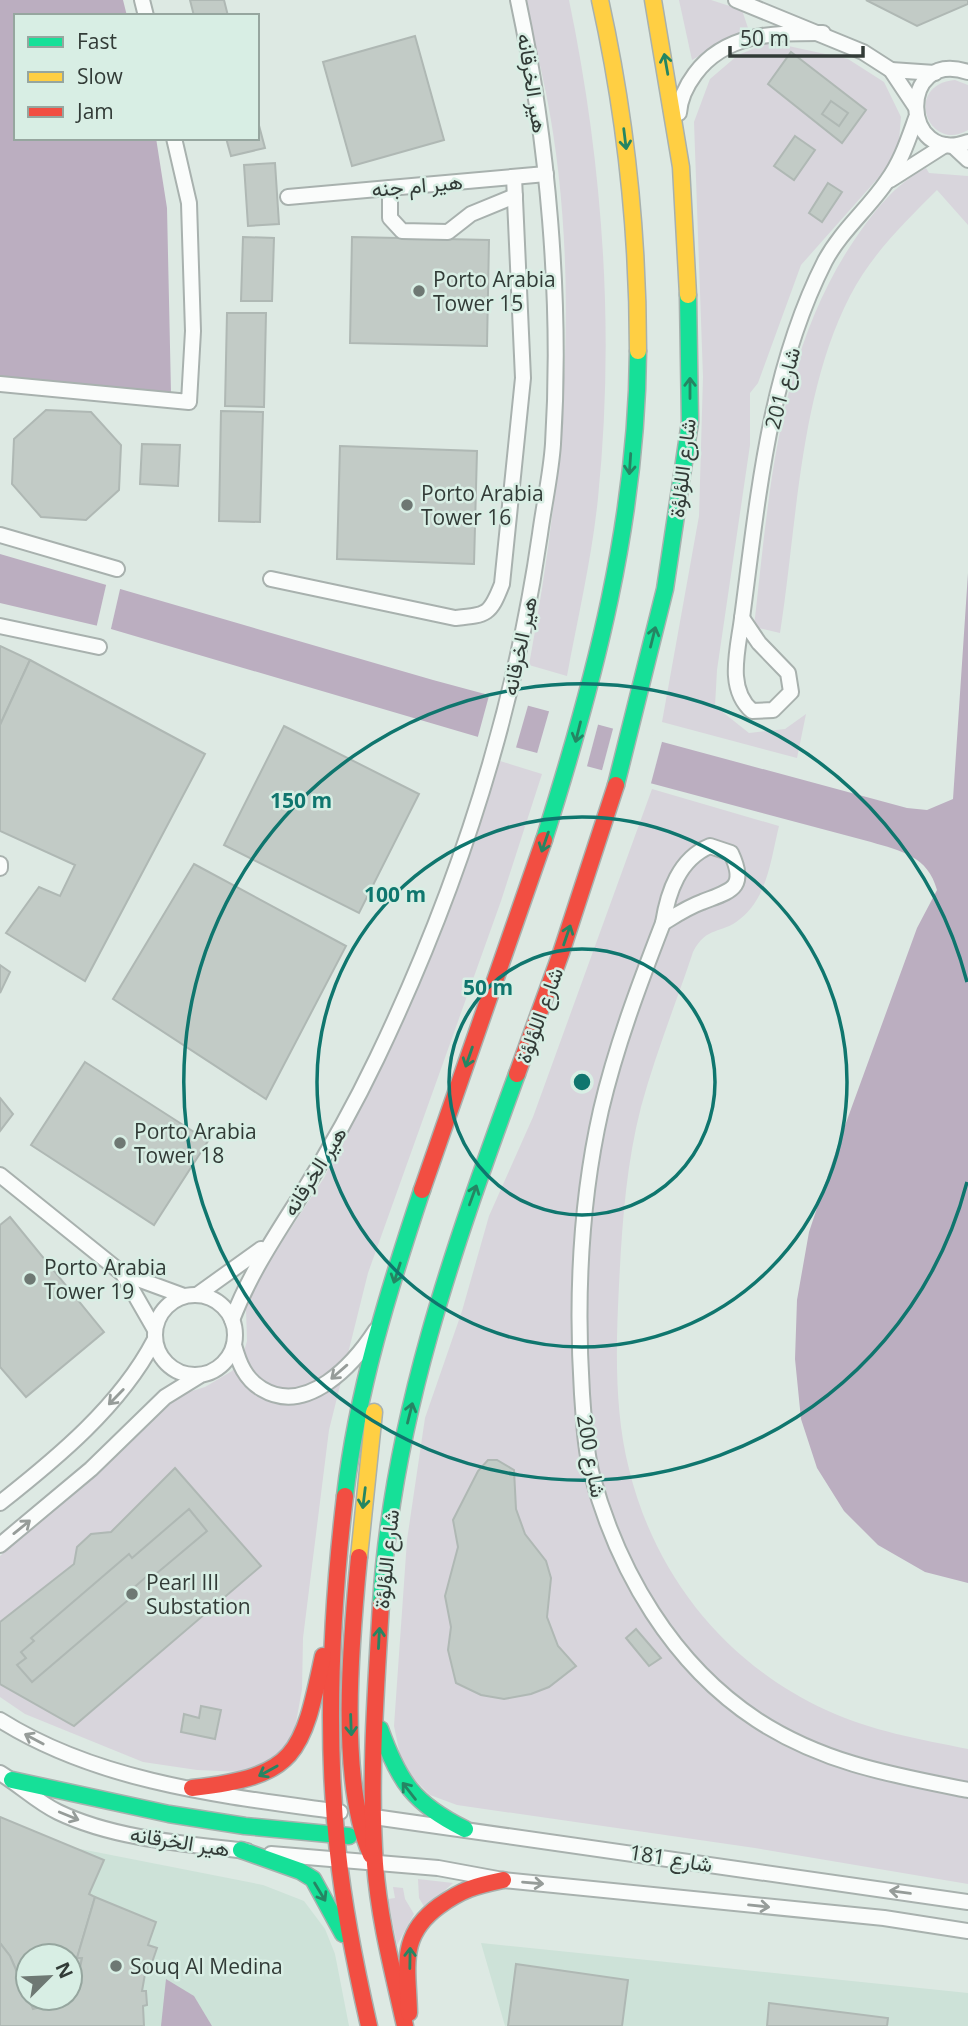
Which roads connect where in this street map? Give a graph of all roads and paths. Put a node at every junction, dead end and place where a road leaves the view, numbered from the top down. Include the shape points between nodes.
1 (518, 0) edge
2 (600, 0) edge
3 (653, 0) edge
4 (736, 0) edge
5 (754, 5) edge
6 (774, 33) junction
7 (823, 33) junction
8 (963, 69) edge
9 (891, 70) junction
10 (935, 73) junction
11 (916, 112) junction
12 (174, 140) edge
13 (968, 142) edge
14 (949, 145) junction
15 (968, 160) edge
16 (681, 167) junction
17 (546, 174) junction
18 (514, 177) junction
19 (886, 183) junction
20 (390, 188) junction
21 (515, 196) junction
22 (288, 197) dead end
23 (0, 384) edge
24 (0, 534) edge
25 (117, 569) dead end
26 (271, 579) dead end
27 (741, 618) junction
28 (0, 626) edge
29 (99, 647) dead end
30 (663, 923) junction
31 (0, 1175) edge
32 (268, 1242) junction
33 (123, 1274) junction
34 (190, 1296) junction
35 (232, 1320) junction
36 (382, 1320) junction
37 (155, 1335) junction
38 (234, 1345) junction
39 (374, 1357) junction
40 (199, 1376) junction
41 (0, 1503) edge
42 (0, 1545) edge
43 (330, 1623) junction
44 (375, 1706) junction
45 (0, 1720) edge
46 (6, 1777) edge
47 (192, 1788) junction
48 (968, 1790) edge
49 (336, 1812) junction
50 (355, 1814) junction
51 (374, 1816) junction
52 (465, 1829) junction
53 (351, 1835) junction
54 (241, 1850) junction
55 (339, 1861) junction
56 (367, 1862) junction
57 (503, 1880) junction
58 (968, 1902) edge
59 (968, 1931) edge
60 (354, 1954) junction
61 (369, 2026) edge
62 (391, 2026) edge
63 (407, 2026) edge

1 - 17 street, هير الخرقانه
2 -> 36 main road via 621,105 636,247 635,400 616,580 566,778
16 -> 3 main road, شارع اللؤلؤة
4 - 5 street
5 - 6 street
5 - 7 street
6 - 7 street
6 - 16 street via 743,40 709,57 687,85 679,107
7 - 9 street
8 - 10 street
9 - 10 street
9 - 11 street
10 - 11 street, شارع 201 via 920,87
11 - 14 street via 924,132
11 - 19 street, شارع 201 via 901,157
12 - 23 street via 189,203 193,331 189,402
13 - 14 street, شارع 201
14 - 15 street
14 - 19 street, شارع 201
44 -> 16 main road, شارع اللؤلؤة via 385,1541 430,1330 457,1238 614,792 665,589 690,422
17 - 18 street, هير ام جنه
17 - 32 street, هير الخرقانه via 555,347 553,446 517,665 494,754 433,927 378,1056 340,1131
18 - 20 street, هير ام جنه
18 - 21 street
19 - 27 street, شارع 201 via 825,262 786,363 763,466
20 - 21 street via 390,218 402,231 422,233 448,232 471,214
20 - 22 street, هير ام جنه
21 - 26 street via 523,377 502,584 494,607 484,615 455,618
24 - 25 street
27 - 27 street, شارع 201 via 735,686 752,712 774,710 791,692 788,673
28 - 29 street
30 - 30 street, شارع 200 via 701,902 727,895 738,877 731,853 710,846 690,860 670,890
30 - 48 street, شارع 200 via 630,1007 601,1112 579,1279 584,1427 591,1473 609,1531 643,1600 706,1678 740,1708 800,1744 862,1769
31 - 33 street
32 - 34 street, هير الخرقانه via 234,1271
32 - 35 street, هير الخرقانه
33 - 34 street
33 - 37 street
34 - 35 street via 218,1303
34 - 37 street via 165,1308
35 - 38 street
36 -> 38 street via 345,1367 314,1391 297,1397 276,1396 256,1385 241,1367
36 - 39 main road
37 - 40 street via 160,1356 170,1368
37 -> 41 street via 128,1385
38 - 40 street via 222,1366
39 - 43 main road via 345,1499
39 -> 50 main road via 376,1398 356,1558 351,1643
42 -> 40 street via 91,1469 165,1397
43 -> 47 main road via 310,1714 286,1758 266,1774
43 - 49 main road
44 - 51 main road, شارع اللؤلؤة
52 -> 44 main road via 432,1814 409,1793 387,1751
47 -> 45 street via 88,1764
46 - 53 main road via 169,1814
46 -> 54 street, هير الخرقانه via 56,1811 78,1820 130,1834
47 - 49 street
49 - 50 street
49 - 53 main road
50 - 51 street
50 - 53 main road
51 - 52 street, شارع 181
51 - 53 main road
51 - 56 main road, شارع اللؤلؤة
58 -> 52 street, شارع 181
53 - 55 main road
53 - 56 main road
54 - 55 street, هير الخرقانه
54 -> 60 main road via 313,1879
55 - 56 street, هير الخرقانه
55 - 60 main road
56 - 57 street, شارع 181
56 - 62 main road
56 - 63 main road, شارع اللؤلؤة
57 -> 59 street, شارع 181 via 884,1918
63 -> 57 main road via 408,1953 416,1928 443,1900 464,1888
60 - 61 main road

